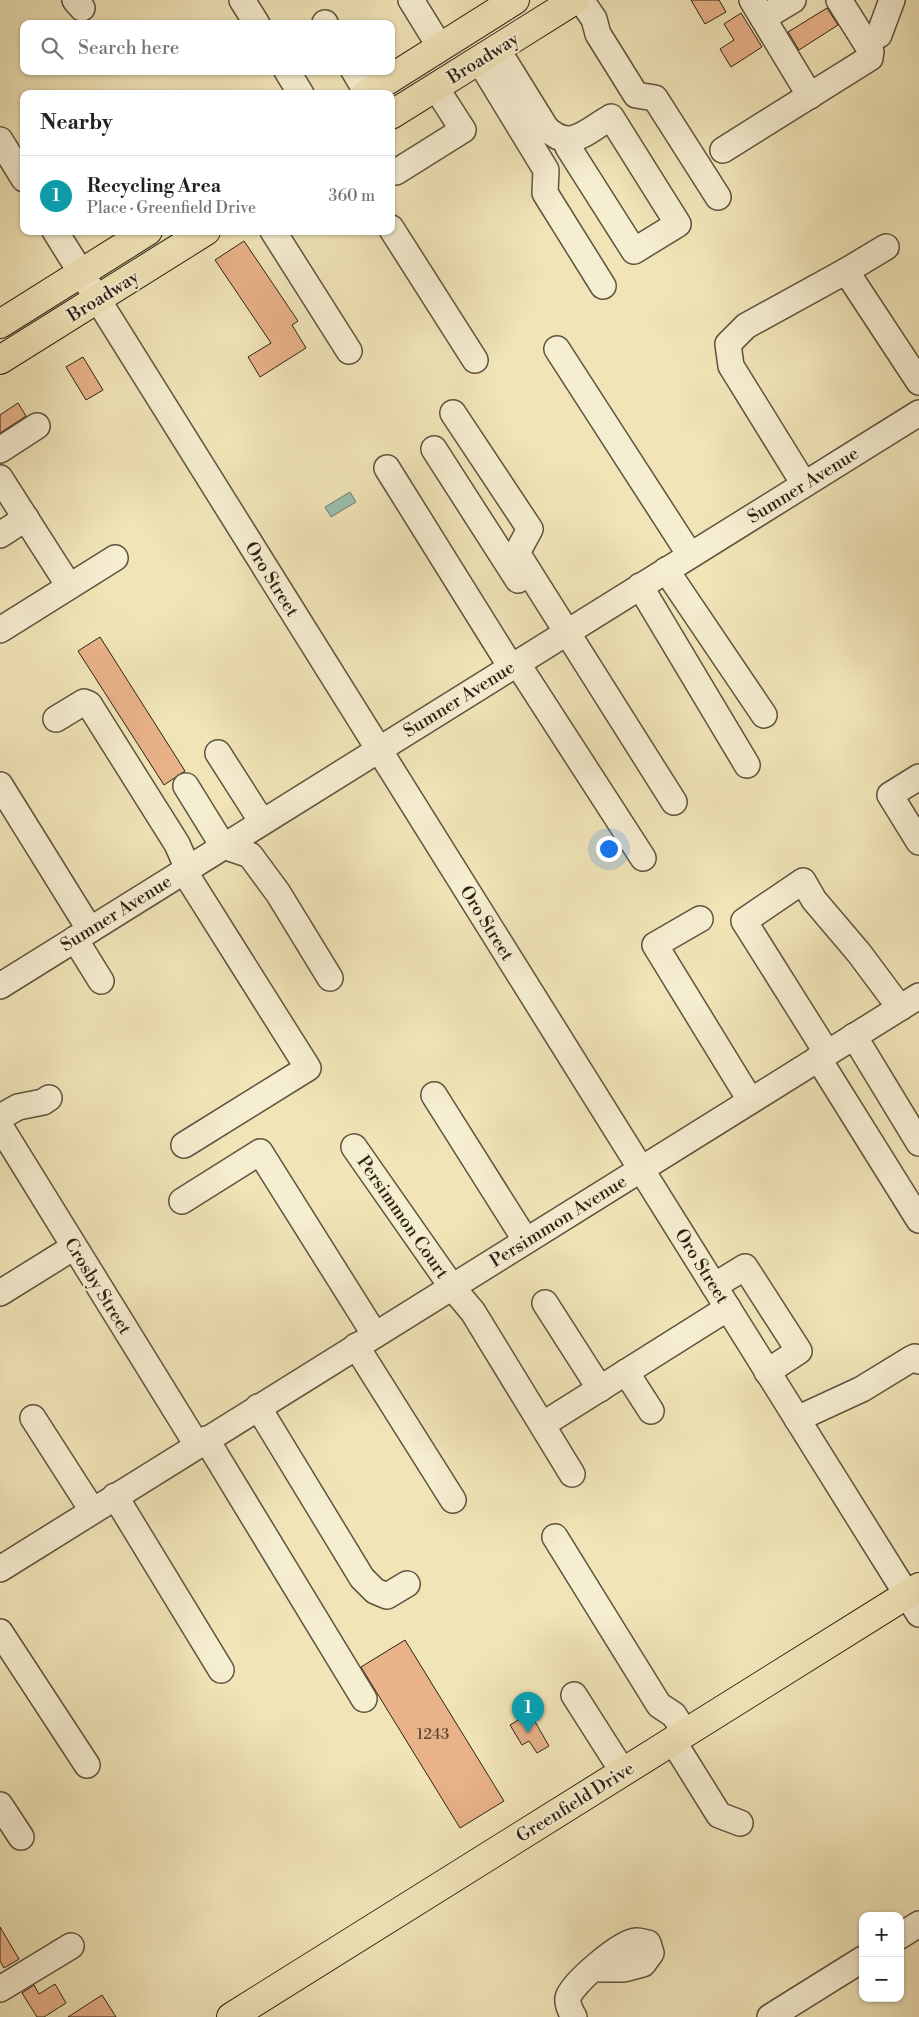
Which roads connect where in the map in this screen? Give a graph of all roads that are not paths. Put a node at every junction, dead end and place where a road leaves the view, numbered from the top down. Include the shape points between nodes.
1 (242, 0) edge
2 (411, 0) edge
3 (515, 0) edge
4 (575, 0) edge
5 (581, 0) edge
6 (793, 0) edge
7 (839, 0) edge
8 (892, 0) edge
9 (757, 9) edge
10 (254, 20) edge
11 (875, 43) junction
12 (440, 47) junction
13 (488, 55) junction
14 (289, 75) edge
15 (356, 75) edge
16 (436, 88) junction
17 (299, 90) edge
18 (365, 90) edge
19 (373, 90) edge
20 (810, 96) junction
21 (395, 113) edge
22 (0, 140) edge
23 (572, 140) junction
24 (723, 150) dead end
25 (20, 172) edge
26 (396, 172) dead end
27 (718, 197) dead end
28 (395, 234) edge
29 (57, 235) edge
30 (138, 235) edge
31 (200, 235) edge
32 (276, 235) edge
33 (886, 247) dead end
34 (846, 270) junction
35 (81, 274) junction
36 (603, 286) dead end
37 (97, 299) junction
38 (0, 324) edge
39 (557, 349) dead end
40 (349, 351) dead end
41 (0, 360) edge
42 (475, 360) dead end
43 (919, 382) edge
44 (919, 413) edge
45 (453, 414) dead end
46 (37, 426) dead end
47 (434, 449) dead end
48 (0, 450) edge
49 (387, 468) dead end
50 (0, 478) edge
51 (804, 484) junction
52 (26, 518) junction
53 (0, 535) edge
54 (690, 555) junction
55 (115, 558) dead end
56 (666, 570) junction
57 (69, 586) junction
58 (640, 586) junction
59 (0, 630) edge
60 (561, 635) junction
61 (514, 665) junction
62 (764, 715) dead end
63 (56, 719) dead end
64 (378, 749) junction
65 (218, 753) dead end
66 (747, 765) dead end
67 (919, 777) edge
68 (0, 785) edge
69 (186, 786) dead end
70 (674, 802) dead end
71 (262, 822) junction
72 (919, 842) edge
73 (223, 846) junction
74 (643, 858) dead end
75 (186, 870) junction
76 (700, 918) dead end
77 (83, 934) junction
78 (330, 978) dead end
79 (101, 981) dead end
80 (0, 986) edge
81 (910, 1002) edge
82 (854, 1036) junction
83 (822, 1055) junction
84 (434, 1095) dead end
85 (49, 1098) dead end
86 (750, 1100) junction
87 (0, 1117) edge
88 (0, 1126) edge
89 (919, 1143) edge
90 (184, 1145) dead end
91 (354, 1147) dead end
92 (641, 1169) junction
93 (182, 1201) dead end
94 (919, 1220) edge
95 (526, 1241) junction
96 (74, 1247) junction
97 (714, 1286) junction
98 (452, 1287) junction
99 (0, 1293) edge
100 (545, 1304) dead end
101 (728, 1308) junction
102 (366, 1340) junction
103 (919, 1361) edge
104 (626, 1372) junction
105 (767, 1372) junction
106 (600, 1388) junction
107 (258, 1407) junction
108 (651, 1410) dead end
109 (34, 1418) dead end
110 (797, 1419) junction
111 (550, 1420) dead end
112 (202, 1442) junction
113 (572, 1474) dead end
114 (115, 1496) junction
115 (453, 1500) dead end
116 (92, 1510) junction
117 (555, 1537) dead end
118 (0, 1569) edge
119 (407, 1584) dead end
120 (915, 1599) edge
121 (0, 1632) edge
122 (221, 1670) dead end
123 (574, 1695) dead end
124 (364, 1699) dead end
125 (679, 1737) junction
126 (87, 1765) dead end
127 (623, 1772) junction
128 (0, 1804) edge
129 (740, 1823) dead end
130 (20, 1837) dead end
131 (919, 1924) edge
132 (904, 1933) edge
133 (71, 1946) dead end
134 (859, 1961) edge
135 (594, 1969) dead end
136 (0, 1989) edge
137 (231, 2017) edge
138 (574, 2017) edge
139 (770, 2017) edge

1 - 10 street
2 - 12 street
3 - 12 main road, Broadway
4 - 13 main road, Broadway
5 - 27 street via 636,95 655,98
6 - 9 street
7 - 11 street
8 - 11 street
9 - 20 street
11 - 20 street via 870,58
12 - 19 main road, Broadway
13 - 16 main road, Broadway
13 - 23 street via 553,136
13 - 36 street via 546,170 545,193
14 - 17 street
15 - 18 street
16 - 21 main road, Broadway
16 - 26 street via 463,130
20 - 24 street
22 - 25 street
23 - 23 street via 611,117 678,224 634,251 568,147
28 - 42 street
29 - 35 street, Oro Street
30 - 35 main road, Broadway
31 - 37 main road, Broadway
32 - 40 street
33 - 34 street
34 - 43 street
34 - 51 street via 746,326 728,344 731,366
35 - 37 street, Oro Street
35 - 38 main road, Broadway
37 - 41 main road, Broadway
37 - 64 street, Oro Street
39 - 54 street
44 - 51 street, Sumner Avenue
45 - 60 street via 530,529 517,553
46 - 48 street
47 - 60 street
49 - 61 street
50 - 52 street
51 - 54 street, Sumner Avenue
52 - 53 street
52 - 57 street
54 - 56 street, Sumner Avenue
55 - 57 street
56 - 58 street, Sumner Avenue
56 - 62 street
57 - 59 street
58 - 60 street, Sumner Avenue
58 - 66 street
60 - 61 street, Sumner Avenue
60 - 70 street
61 - 64 street, Sumner Avenue
61 - 74 street
63 - 75 street via 84,702 89,704 177,844
64 - 71 street, Sumner Avenue
64 - 92 street, Oro Street
65 - 71 street
67 - 72 street via 890,795
68 - 77 street
69 - 73 street
71 - 73 street, Sumner Avenue
73 - 75 street, Sumner Avenue
73 - 78 street via 250,855
75 - 77 street, Sumner Avenue
75 - 90 street via 308,1068
76 - 86 street via 655,945
77 - 79 street
77 - 80 street, Sumner Avenue
81 - 82 street, Persimmon Avenue
81 - 83 street via 859,953 802,881 744,920
82 - 83 street, Persimmon Avenue
82 - 89 street
83 - 86 street, Persimmon Avenue
83 - 94 street
84 - 95 street
85 - 87 street via 18,1107
86 - 92 street, Persimmon Avenue
88 - 96 street, Crosby Street
91 - 98 street, Persimmon Court
92 - 95 street, Persimmon Avenue
92 - 97 street, Oro Street
93 - 102 street via 260,1152
95 - 98 street, Persimmon Avenue
96 - 99 street
96 - 112 street, Crosby Street
97 - 101 street, Oro Street
97 - 105 street via 746,1268 799,1351
98 - 102 street, Persimmon Avenue
98 - 113 street, Persimmon Court via 473,1312
100 - 106 street
101 - 104 street
101 - 105 street, Oro Street
102 - 107 street, Persimmon Avenue
102 - 115 street
103 - 110 street via 915,1357 862,1389
104 - 106 street
104 - 108 street
105 - 110 street, Oro Street
106 - 111 street
107 - 112 street, Persimmon Avenue
107 - 119 street via 362,1578 375,1591 387,1596
109 - 116 street
110 - 120 street, Oro Street
112 - 114 street, Persimmon Avenue
112 - 124 street, Crosby Street
114 - 116 street
114 - 122 street
116 - 118 street
117 - 125 street via 659,1705 674,1715
120 - 125 main road, Greenfield Drive
121 - 126 street
123 - 127 street
125 - 127 main road, Greenfield Drive
125 - 129 street via 719,1815
127 - 137 main road, Greenfield Drive
128 - 130 street
131 - 132 street
133 - 136 street
134 - 139 street
135 - 138 street via 574,1987 568,1998

